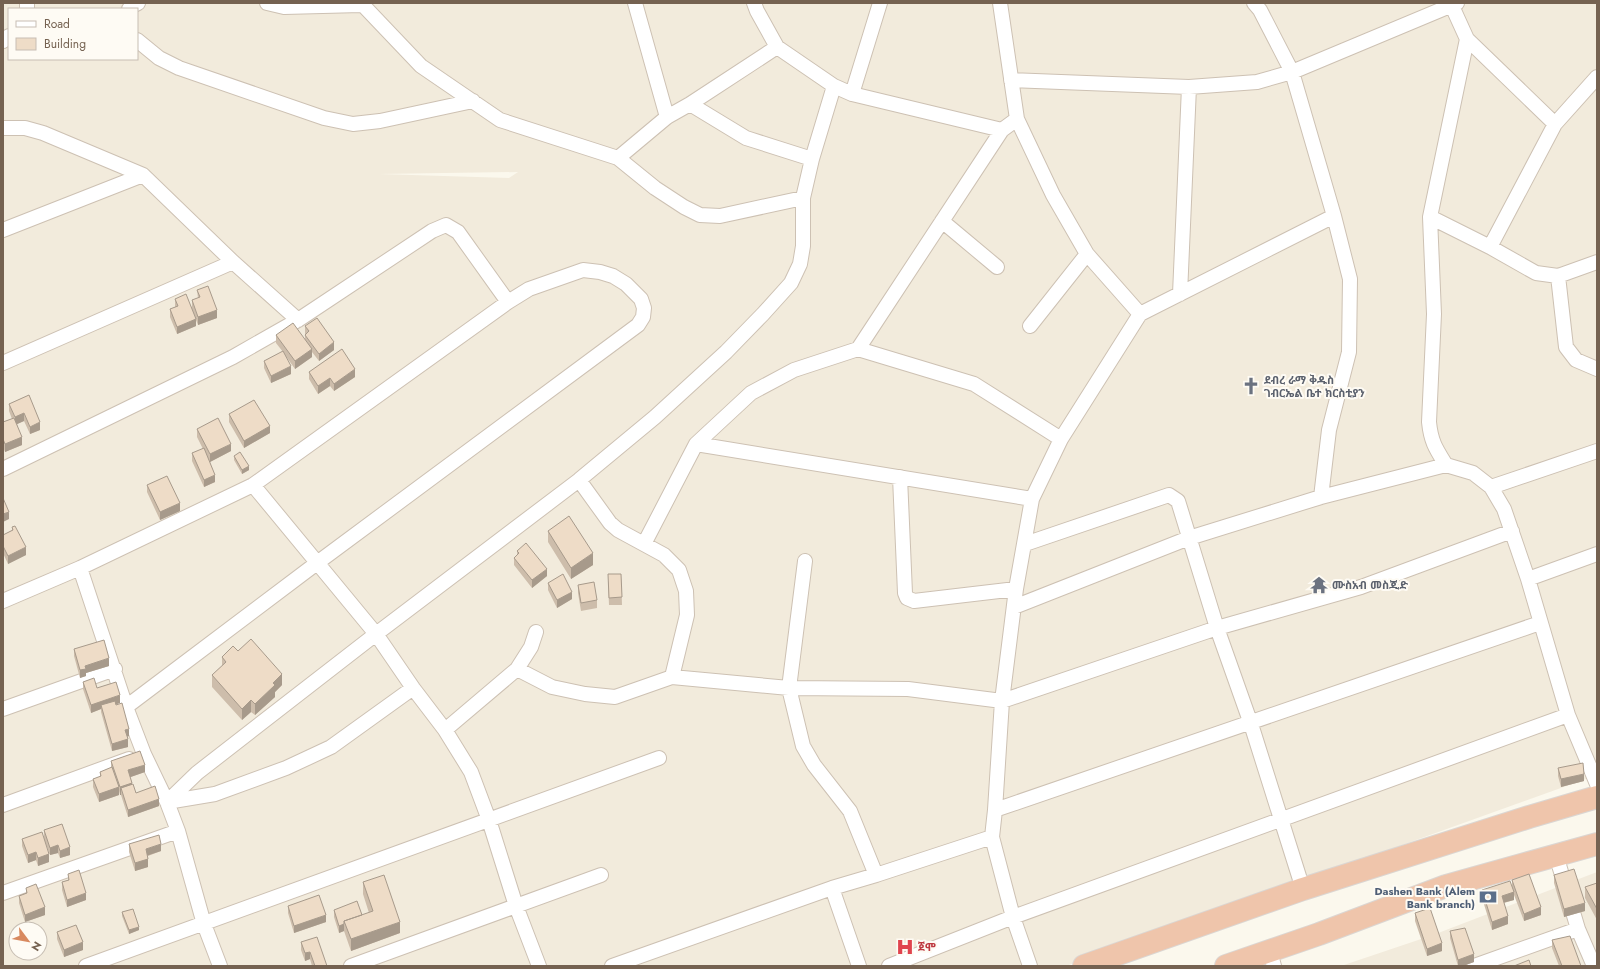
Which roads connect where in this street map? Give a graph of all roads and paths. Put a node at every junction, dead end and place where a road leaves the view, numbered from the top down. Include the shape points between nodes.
1 (138, 3) edge
2 (267, 3) edge
3 (635, 3) edge
4 (754, 3) edge
5 (880, 3) edge
6 (1000, 3) edge
7 (1254, 3) edge
8 (361, 4) edge
9 (1455, 5) edge
10 (129, 8) edge
11 (1467, 39) junction
12 (138, 41) edge
13 (777, 47) junction
14 (1292, 72) junction
15 (1597, 77) edge
16 (1011, 80) junction
17 (834, 86) junction
18 (1190, 87) junction
19 (852, 94) junction
20 (473, 100) junction
21 (690, 104) junction
22 (667, 117) junction
23 (1017, 119) junction
24 (1555, 124) junction
25 (3, 128) edge
26 (1002, 130) junction
27 (618, 158) junction
28 (812, 159) junction
29 (143, 174) junction
30 (804, 198) junction
31 (1334, 216) junction
32 (1430, 217) junction
33 (942, 221) junction
34 (3, 230) edge
35 (1490, 247) junction
36 (1087, 254) junction
37 (233, 262) junction
38 (1597, 262) edge
39 (997, 267) dead end
40 (1558, 276) junction
41 (1180, 294) junction
42 (508, 302) junction
43 (1140, 314) junction
44 (298, 320) junction
45 (1030, 326) dead end
46 (858, 349) junction
47 (3, 363) edge
48 (1597, 369) edge
49 (1061, 439) junction
50 (696, 444) junction
51 (1597, 451) edge
52 (1446, 465) junction
53 (3, 469) edge
54 (900, 477) junction
55 (579, 480) junction
56 (252, 485) junction
57 (1491, 487) junction
58 (1321, 497) junction
59 (1032, 499) junction
60 (1512, 531) junction
61 (1189, 538) junction
62 (644, 544) junction
63 (1025, 544) junction
64 (1597, 554) edge
65 (806, 561) dead end
66 (317, 563) junction
67 (80, 568) junction
68 (1528, 579) junction
69 (1016, 589) junction
70 (3, 601) edge
71 (1014, 607) junction
72 (1540, 623) junction
73 (1217, 628) junction
74 (536, 632) dead end
75 (376, 634) junction
76 (115, 669) junction
77 (517, 670) junction
78 (672, 677) junction
79 (413, 688) junction
80 (789, 688) junction
81 (1002, 701) junction
82 (126, 707) junction
83 (3, 709) edge
84 (1568, 715) junction
85 (1250, 724) junction
86 (444, 730) junction
87 (144, 754) junction
88 (659, 758) dead end
89 (1597, 784) edge
90 (1597, 797) edge
91 (167, 802) junction
92 (3, 805) edge
93 (995, 810) junction
94 (1282, 819) junction
95 (489, 820) junction
96 (178, 831) junction
97 (992, 838) junction
98 (1597, 844) edge
99 (1556, 855) junction
100 (601, 875) dead end
101 (876, 875) junction
102 (832, 888) junction
103 (1303, 889) junction
104 (3, 893) edge
105 (516, 906) junction
106 (1013, 917) junction
107 (204, 924) junction
108 (1578, 929) junction
109 (1272, 959) edge
110 (86, 966) edge
111 (220, 966) edge
112 (350, 966) edge
113 (540, 966) edge
114 (612, 966) edge
115 (859, 966) edge
116 (889, 966) edge
117 (1030, 966) edge
118 (1084, 966) edge
119 (1226, 966) edge
120 (1474, 966) edge
121 (1594, 966) edge

1 - 10 street
2 - 8 street via 284,7
3 - 22 street
4 - 13 street
5 - 19 street
6 - 16 street
7 - 14 street
8 - 20 street via 421,66
9 - 11 street
9 - 14 street
11 - 24 street
11 - 32 street
12 - 20 street via 159,58 180,68 324,118 353,124 380,121
13 - 17 street
13 - 21 street
14 - 18 street via 1257,82
14 - 31 street
15 - 24 street
16 - 18 street
16 - 23 street
17 - 19 street
17 - 28 street
18 - 41 street
19 - 26 street
20 - 27 street via 500,120
21 - 22 street
21 - 28 street via 746,138
22 - 27 street
23 - 26 street
23 - 36 street via 1053,195
24 - 35 street
25 - 29 street via 25,128 43,133
26 - 33 street
27 - 30 street via 655,188 700,215 720,216
28 - 30 street
29 - 34 street
29 - 37 street
30 - 55 street via 803,246 800,264 792,283 726,352 655,417
31 - 41 street
31 - 58 street via 1350,279 1349,352 1329,430
32 - 35 street
32 - 52 street via 1434,314 1430,436
33 - 39 street
33 - 46 street
35 - 40 street via 1536,273
36 - 43 street
36 - 45 street
37 - 44 street
37 - 47 street
38 - 40 street
40 - 48 street via 1566,347 1576,360
41 - 43 street
42 - 44 street via 458,232 446,225 432,231
42 - 56 street
42 - 66 street via 529,289 583,270 613,276 626,284 641,299 644,308 643,317 638,325
43 - 49 street
44 - 53 street via 233,357
46 - 49 street via 974,384
46 - 50 street via 794,370 750,392
49 - 59 street
50 - 54 street
50 - 62 street
51 - 57 street
52 - 57 street via 1473,473
52 - 58 street
54 - 59 street
54 - 69 street via 907,598 914,601
55 - 62 street via 610,523
55 - 75 street
56 - 66 street
56 - 67 street
57 - 60 street via 1504,509
58 - 61 street
59 - 63 street
60 - 68 street
60 - 73 street via 1360,587
61 - 63 street via 1178,501 1169,495
61 - 71 street
61 - 73 street
62 - 78 street via 664,555 679,570 686,591 687,614
63 - 69 street
64 - 68 street
65 - 80 street
66 - 75 street
66 - 82 street
67 - 70 street
67 - 76 street
68 - 72 street
69 - 71 street
71 - 81 street
72 - 84 street
72 - 85 street
73 - 81 street
73 - 85 street
74 - 77 street via 531,647
75 - 79 street
75 - 91 street via 197,773
76 - 82 street
76 - 83 street
77 - 78 street via 552,687 615,697
77 - 86 street
78 - 80 street
79 - 86 street
79 - 91 street via 331,747 286,768 215,794
80 - 81 street via 908,690
80 - 101 street via 803,746 814,765 850,811
81 - 93 street
82 - 87 street
84 - 89 street
84 - 94 street
85 - 93 street
85 - 94 street
86 - 95 street via 471,772
87 - 91 street
87 - 92 street
88 - 95 street
90 - 103 highway
91 - 96 street
93 - 97 street
94 - 103 street
94 - 106 street
95 - 105 street
95 - 107 street
96 - 104 street
96 - 107 street
97 - 101 street
97 - 106 street
98 - 99 highway
99 - 108 street
99 - 109 highway via 1446,886
100 - 105 street
101 - 102 street
102 - 114 street
102 - 115 street
103 - 118 highway
105 - 112 street
105 - 113 street
106 - 116 street
106 - 117 street
107 - 110 street
107 - 111 street
108 - 120 street
108 - 121 street
109 - 119 highway

